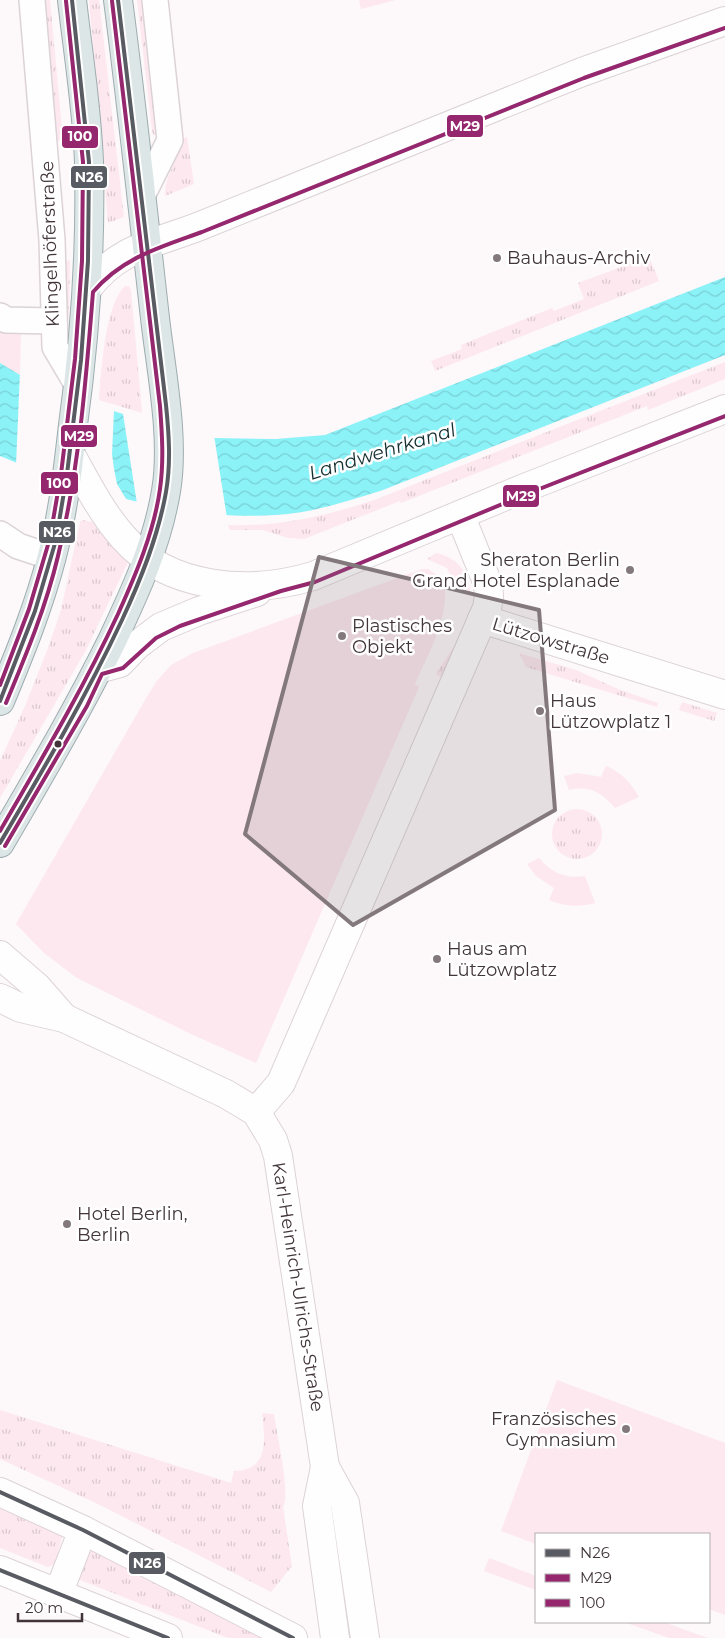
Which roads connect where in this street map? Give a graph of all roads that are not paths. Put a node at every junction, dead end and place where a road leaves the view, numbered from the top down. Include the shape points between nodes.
1 (32, 0) edge
2 (72, 0) edge
3 (118, 0) edge
4 (154, 0) edge
5 (725, 21) edge
6 (143, 194) junction
7 (147, 244) junction
8 (87, 289) junction
9 (0, 316) edge
10 (52, 321) junction
11 (78, 389) junction
12 (725, 408) edge
13 (70, 453) junction
14 (460, 515) junction
15 (0, 534) edge
16 (51, 557) junction
17 (149, 559) junction
18 (279, 585) junction
19 (482, 619) junction
20 (98, 669) junction
21 (725, 695) edge
22 (0, 702) edge
23 (0, 843) edge
24 (0, 955) edge
25 (0, 998) edge
26 (64, 1018) junction
27 (256, 1112) junction
28 (326, 1467) junction
29 (0, 1492) edge
30 (83, 1530) junction
31 (0, 1570) edge
32 (58, 1594) junction
33 (168, 1638) edge
34 (293, 1638) edge
35 (334, 1638) edge
36 (365, 1638) edge

1 - 10 street, Klingelhöferstraße via 50,210
2 - 8 main road, Klingelhöferstraße via 89,159
3 - 6 main road
4 - 6 street via 170,140
5 - 7 main road, Klingelhöferstraße via 582,72 200,226
6 - 7 main road
7 - 8 main road, Klingelhöferstraße via 113,261
7 - 17 main road via 169,472
8 - 11 main road, Klingelhöferstraße
9 - 10 street via 6,320
10 - 11 street, Klingelhöferstraße via 55,347
11 - 13 main road
12 - 14 main road
13 - 16 main road
13 - 17 main road via 98,502 124,538
14 - 18 main road via 313,576
14 - 19 main road, Lützowstraße via 488,584 488,602
15 - 16 street via 18,546
16 - 22 main road via 30,627
17 - 18 main road via 191,580
17 - 20 main road
18 - 20 main road via 168,624 137,644 120,663
19 - 21 main road, Lützowstraße
19 - 27 main road via 281,1084
20 - 23 main road via 82,703
24 - 26 main road via 36,986
25 - 26 main road via 21,1008
26 - 27 main road via 226,1094
27 - 28 main road, Karl-Heinrich-Ulrichs-Straße via 273,1140 278,1156
28 - 35 main road, Karl-Heinrich-Ulrichs-Straße via 317,1506
28 - 36 main road, Karl-Heinrich-Ulrichs-Straße via 345,1503
29 - 30 main road
30 - 32 main road
30 - 34 main road
31 - 32 main road
32 - 33 main road

